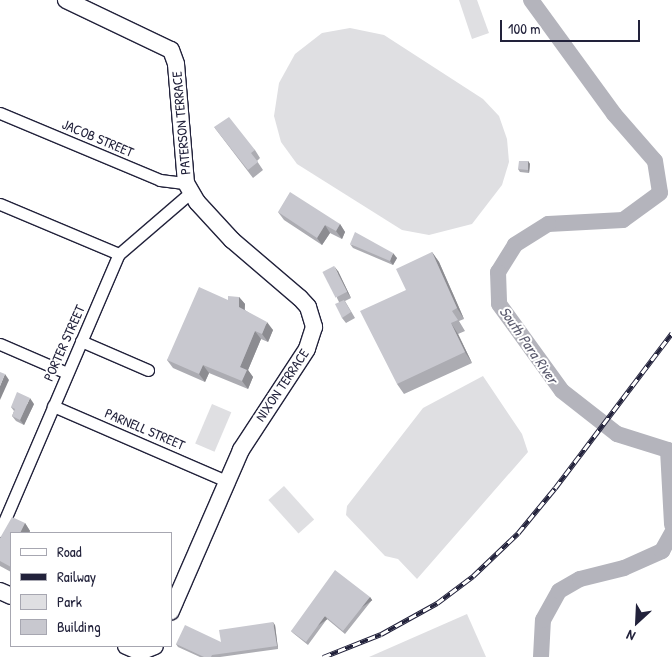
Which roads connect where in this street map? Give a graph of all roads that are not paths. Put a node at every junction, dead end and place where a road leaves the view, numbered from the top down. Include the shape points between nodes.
1 (66, 0) edge
2 (0, 112) edge
3 (188, 187) junction
4 (0, 204) edge
5 (119, 254) junction
6 (81, 341) junction
7 (0, 344) edge
8 (148, 370) dead end
9 (67, 373) junction
10 (53, 406) junction
11 (226, 480) junction
12 (0, 531) edge
13 (172, 609) edge
14 (153, 647) edge
15 (130, 648) edge

1 - 3 street, PATERSON TERRACE via 171,50 176,64
2 - 3 street, JACOB STREET via 160,180
3 - 5 street, PORTER STREET
3 - 11 street, NIXON TERRACE via 232,240 300,298 308,307 314,327 307,349 252,428
4 - 5 street
5 - 6 street, PORTER STREET
6 - 8 street
6 - 9 street, PORTER STREET
7 - 9 street
9 - 10 street, PORTER STREET
10 - 11 street, PARNELL STREET
10 - 12 street, PORTER STREET
11 - 13 street, NIXON TERRACE
14 - 15 street via 145,651

